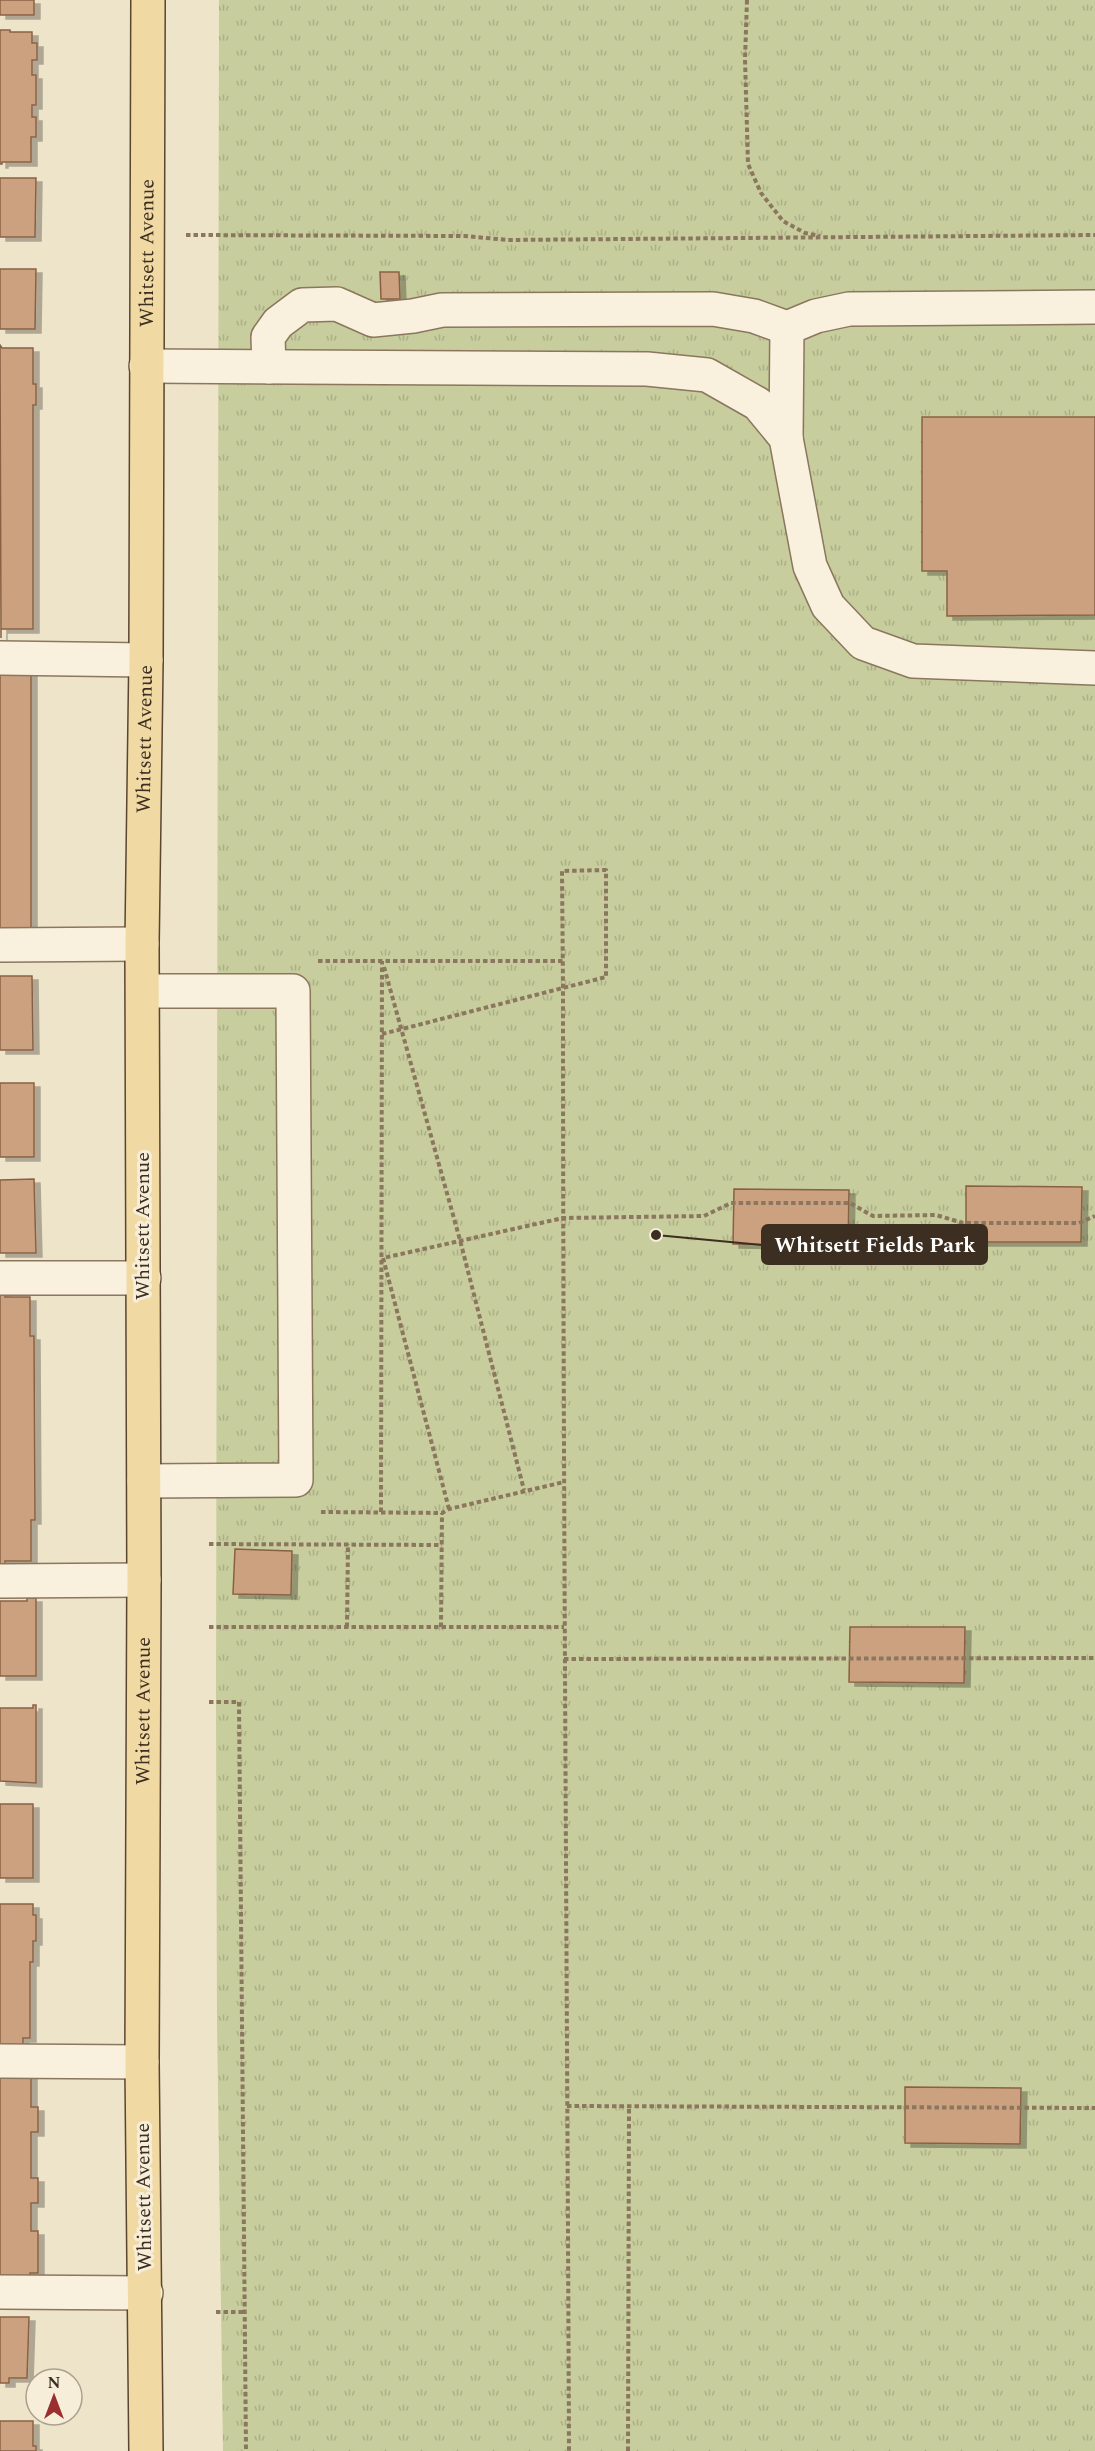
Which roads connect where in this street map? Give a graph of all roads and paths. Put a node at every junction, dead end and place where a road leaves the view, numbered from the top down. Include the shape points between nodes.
1 (148, 0) edge
2 (747, 0) edge
3 (146, 235) junction
4 (1095, 235) edge
5 (827, 238) junction
6 (1095, 307) edge
7 (787, 328) junction
8 (146, 366) junction
9 (269, 367) junction
10 (786, 438) junction
11 (0, 658) edge
12 (146, 660) junction
13 (1095, 668) edge
14 (142, 944) junction
15 (0, 945) edge
16 (382, 960) junction
17 (310, 961) dead end
18 (563, 961) junction
19 (563, 988) junction
20 (143, 992) junction
21 (402, 1029) junction
22 (382, 1034) junction
23 (1095, 1216) edge
24 (563, 1218) junction
25 (460, 1240) junction
26 (383, 1258) junction
27 (0, 1278) edge
28 (144, 1278) junction
29 (144, 1481) junction
30 (564, 1482) junction
31 (524, 1490) junction
32 (449, 1509) junction
33 (313, 1512) dead end
34 (381, 1512) junction
35 (442, 1513) junction
36 (210, 1544) dead end
37 (348, 1544) junction
38 (442, 1545) junction
39 (144, 1580) junction
40 (0, 1581) edge
41 (210, 1627) dead end
42 (347, 1627) junction
43 (441, 1627) junction
44 (564, 1627) junction
45 (1095, 1658) edge
46 (564, 1659) junction
47 (210, 1702) dead end
48 (0, 2061) edge
49 (142, 2062) junction
50 (567, 2106) junction
51 (629, 2106) junction
52 (1095, 2108) edge
53 (0, 2292) edge
54 (146, 2293) junction
55 (216, 2312) dead end
56 (245, 2312) junction
57 (146, 2451) edge
58 (246, 2451) edge
59 (569, 2451) edge
60 (628, 2451) edge

1 - 3 main road, Whitsett Avenue
2 - 5 path via 748,164 761,193 783,221 805,233
3 - 5 path via 465,236 508,240
3 - 8 main road, Whitsett Avenue
4 - 5 path
6 - 7 lane via 849,309
7 - 9 lane via 754,316 713,309 442,310 373,320 337,304 302,305 278,322 268,337
7 - 10 lane
8 - 9 lane
8 - 12 main road, Whitsett Avenue
9 - 10 lane via 647,369 708,375 758,404
10 - 13 lane via 810,566 828,606 863,643 913,661
11 - 12 lane
12 - 14 main road, Whitsett Avenue
14 - 15 lane
14 - 20 main road, Whitsett Avenue
16 - 17 path
16 - 18 path
16 - 21 path
16 - 22 path
18 - 19 path
18 - 19 path via 562,871 606,870 606,977
19 - 21 path
19 - 24 path
20 - 28 main road, Whitsett Avenue
20 - 29 lane via 293,992 296,1480
21 - 22 path
21 - 25 path
22 - 26 path
23 - 24 path via 1079,1223 963,1223 936,1215 873,1216 850,1203 731,1203 704,1216
24 - 25 path
24 - 30 path
25 - 26 path
25 - 31 path
26 - 32 path
26 - 34 path
27 - 28 lane
28 - 29 main road, Whitsett Avenue
29 - 39 main road, Whitsett Avenue
30 - 31 path
30 - 44 path
31 - 32 path
32 - 35 path
33 - 34 path
34 - 35 path
35 - 38 path
36 - 37 path
37 - 38 path
37 - 42 path
38 - 43 path
39 - 40 lane
39 - 49 main road, Whitsett Avenue
41 - 42 path
42 - 43 path
43 - 44 path
44 - 46 path
45 - 46 path
46 - 50 path
47 - 56 path via 239,1702
48 - 49 lane
49 - 54 main road, Whitsett Avenue
50 - 51 path
50 - 59 path
51 - 52 path
51 - 60 path
53 - 54 lane
54 - 57 main road, Whitsett Avenue
55 - 56 path
56 - 58 path

